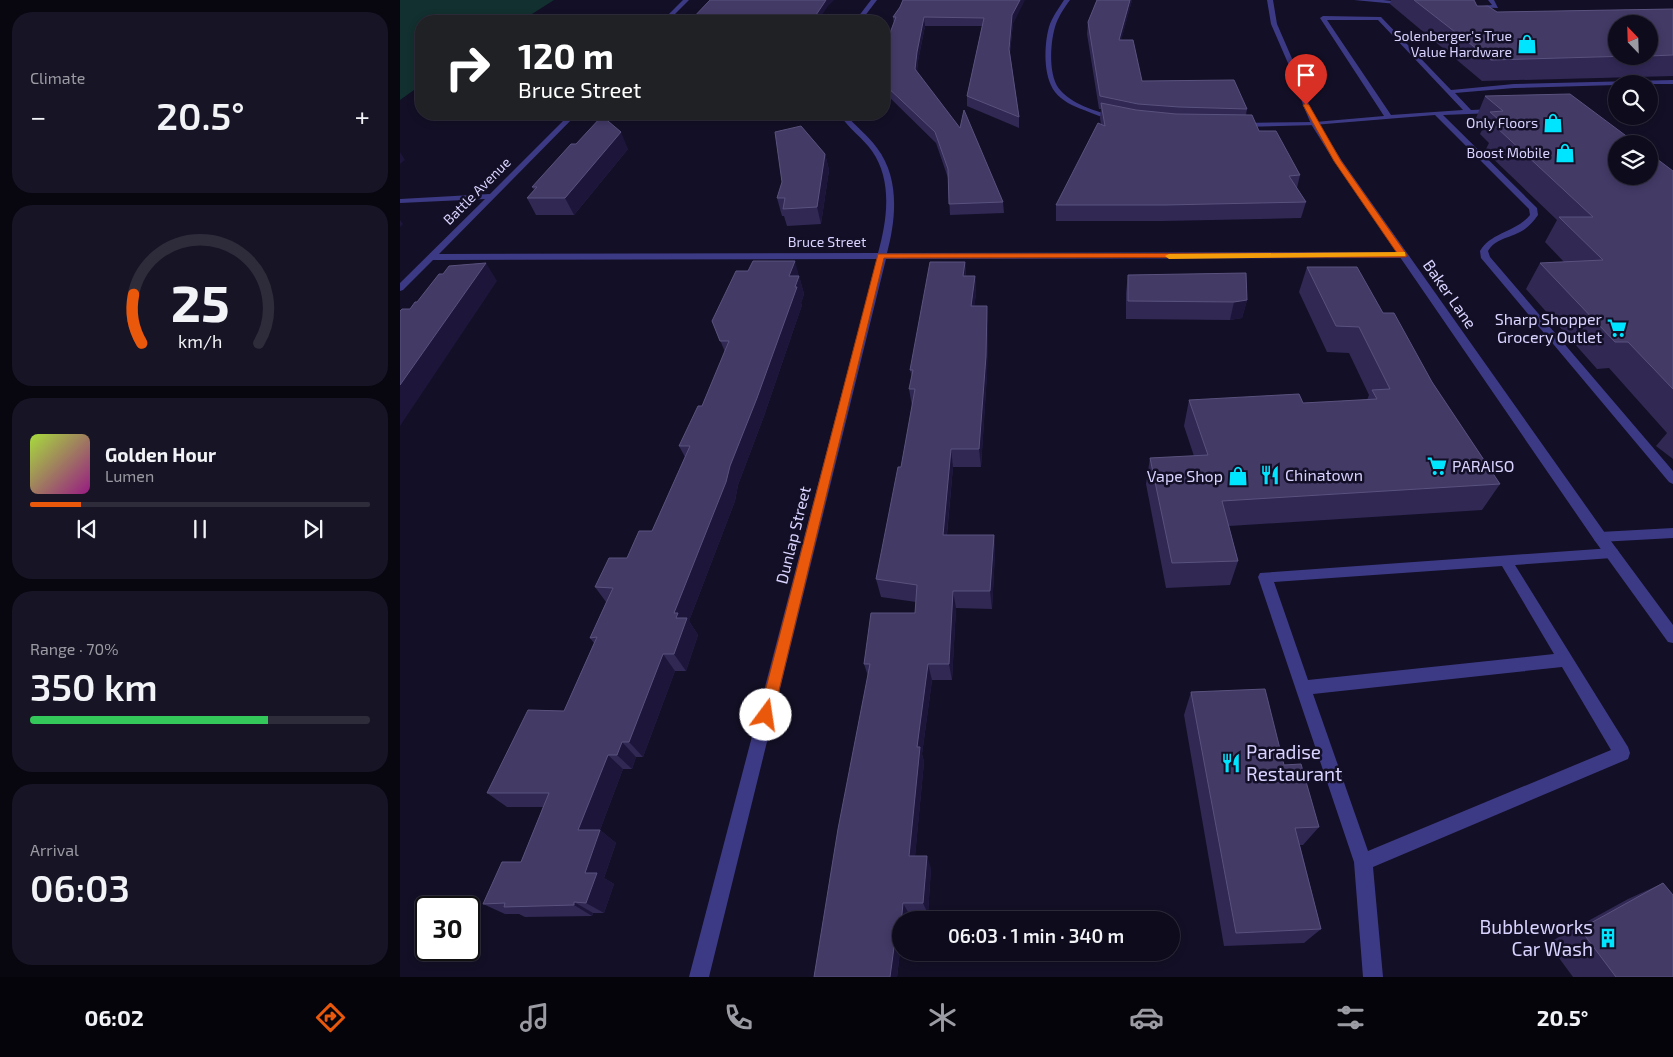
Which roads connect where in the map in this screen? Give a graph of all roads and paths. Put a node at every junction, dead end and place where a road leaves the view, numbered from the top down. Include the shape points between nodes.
1 (686, 0) edge
2 (874, 0) edge
3 (1067, 0) edge
4 (1270, 0) edge
5 (1357, 0) edge
6 (1491, 0) edge
7 (1416, 4) edge
8 (1465, 7) edge
9 (671, 15) edge
10 (863, 15) edge
11 (1673, 82) edge
12 (1449, 92) junction
13 (1500, 111) edge
14 (1469, 112) junction
15 (1437, 113) junction
16 (1389, 118) junction
17 (1122, 119) edge
18 (568, 120) edge
19 (846, 120) edge
20 (1230, 124) edge
21 (1315, 124) junction
22 (492, 196) junction
23 (400, 201) edge
24 (1403, 255) junction
25 (881, 256) junction
26 (431, 257) junction
27 (400, 288) edge
28 (1673, 479) edge
29 (1673, 533) edge
30 (1600, 537) junction
31 (1612, 553) junction
32 (1505, 560) junction
33 (1673, 637) edge
34 (1565, 660) junction
35 (1303, 688) junction
36 (1363, 862) junction
37 (699, 977) edge
38 (1373, 977) edge

1 - 9 street
2 - 10 street
3 - 17 street via 1052,29 1050,50 1054,86 1073,102
4 - 21 street, Baker Lane via 1274,24
5 - 7 street
6 - 8 street via 1496,7
11 - 12 street via 1514,86
12 - 14 street
12 - 16 street via 1379,18 1322,18
13 - 14 street
14 - 15 street
15 - 16 street
15 - 28 street via 1533,208 1534,215 1521,229 1493,240 1485,247 1486,258
16 - 21 street
18 - 22 street, Battle Avenue
19 - 25 street, Dunlap Street via 885,165 891,209
20 - 21 street
21 - 24 street, Baker Lane
22 - 23 street
22 - 26 street, Battle Avenue
24 - 25 street, Bruce Street
24 - 30 street, Baker Lane
25 - 26 street, Bruce Street
25 - 37 street, Dunlap Street
26 - 27 street, Battle Avenue
29 - 30 street
30 - 31 street, Baker Lane
31 - 32 street
31 - 33 street, Baker Lane
32 - 34 street
32 - 35 street via 1265,577
34 - 35 street
34 - 36 street via 1622,753
35 - 36 street
36 - 38 street

